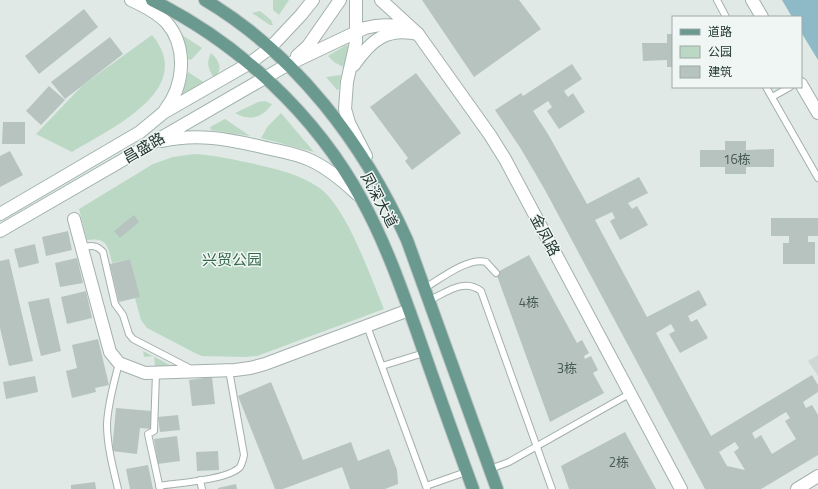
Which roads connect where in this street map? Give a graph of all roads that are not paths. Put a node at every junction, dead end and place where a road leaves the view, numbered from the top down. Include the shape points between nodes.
1 (131, 0) edge
2 (152, 0) edge
3 (205, 0) edge
4 (313, 0) edge
5 (340, 0) edge
6 (356, 0) edge
7 (381, 0) edge
8 (394, 0) edge
9 (716, 0) edge
10 (752, 0) edge
11 (725, 16) edge
12 (761, 16) edge
13 (356, 32) junction
14 (418, 34) junction
15 (270, 48) junction
16 (250, 63) junction
17 (287, 65) junction
18 (349, 73) junction
19 (266, 77) junction
20 (802, 86) edge
21 (767, 88) edge
22 (788, 88) edge
23 (772, 97) junction
24 (163, 113) junction
25 (818, 113) edge
26 (153, 143) junction
27 (376, 177) junction
28 (818, 178) edge
29 (362, 199) junction
30 (0, 214) edge
31 (74, 219) dead end
32 (0, 231) edge
33 (82, 248) junction
34 (496, 272) dead end
35 (425, 288) junction
36 (430, 300) junction
37 (409, 310) junction
38 (367, 326) junction
39 (424, 353) junction
40 (119, 362) junction
41 (382, 366) junction
42 (229, 370) junction
43 (196, 372) junction
44 (156, 373) junction
45 (631, 393) junction
46 (537, 446) junction
47 (490, 469) junction
48 (466, 472) junction
49 (818, 476) edge
50 (200, 480) junction
51 (160, 487) edge
52 (426, 487) edge
53 (118, 489) edge
54 (202, 489) edge
55 (473, 489) edge
56 (497, 489) edge
57 (552, 489) edge
58 (681, 489) edge
59 (797, 489) edge

1 - 24 street via 157,14 167,23 178,43 180,78 171,103
2 - 16 main road, 凤深大道 via 218,39
3 - 15 main road, 凤深大道 via 237,21
4 - 15 street, 昌盛路
5 - 17 street via 308,46
6 - 13 street
7 - 14 street, 金凤路
8 - 14 street via 416,24
9 - 11 lane
10 - 12 street
13 - 14 street via 374,26 391,25
13 - 17 street
13 - 18 street
14 - 18 street via 400,32 378,38 366,48
14 - 45 street, 金凤路 via 505,159
15 - 16 street, 昌盛路
15 - 17 main road, 凤深大道
16 - 19 main road, 凤深大道
16 - 24 street, 昌盛路
17 - 19 street, 昌盛路
17 - 27 main road, 凤深大道 via 335,117
18 - 27 street via 345,100 346,116
19 - 26 street, 昌盛路
19 - 29 main road, 凤深大道 via 310,124
20 - 25 street
21 - 23 lane
22 - 23 lane
23 - 28 lane
24 - 30 street, 昌盛路 via 140,132
26 - 29 street via 171,139 208,137 290,153 310,160 330,172
26 - 32 street, 昌盛路
27 - 35 main road, 凤深大道 via 393,208
29 - 37 main road, 凤深大道 via 388,254
31 - 33 street
33 - 40 street via 110,352
33 - 43 lane via 94,245 103,252 115,304 124,315 129,334
34 - 35 lane via 486,262 477,261
35 - 36 main road, 凤深大道
36 - 46 lane via 462,286 475,286 481,291
36 - 47 main road, 凤深大道
37 - 38 street
37 - 39 main road, 凤深大道
38 - 41 lane
38 - 42 street via 265,364
39 - 41 lane
39 - 48 main road, 凤深大道
40 - 44 street via 145,373
40 - 53 lane via 107,424 109,449
41 - 52 lane
42 - 43 street
42 - 50 lane via 244,455 241,466 232,473
43 - 44 street
44 - 51 lane via 154,431 148,434
45 - 46 lane
45 - 58 street, 金凤路
46 - 47 lane via 509,462
46 - 57 lane
47 - 56 main road, 凤深大道
48 - 52 lane
48 - 55 main road, 凤深大道
49 - 59 street
50 - 51 lane
50 - 54 lane

